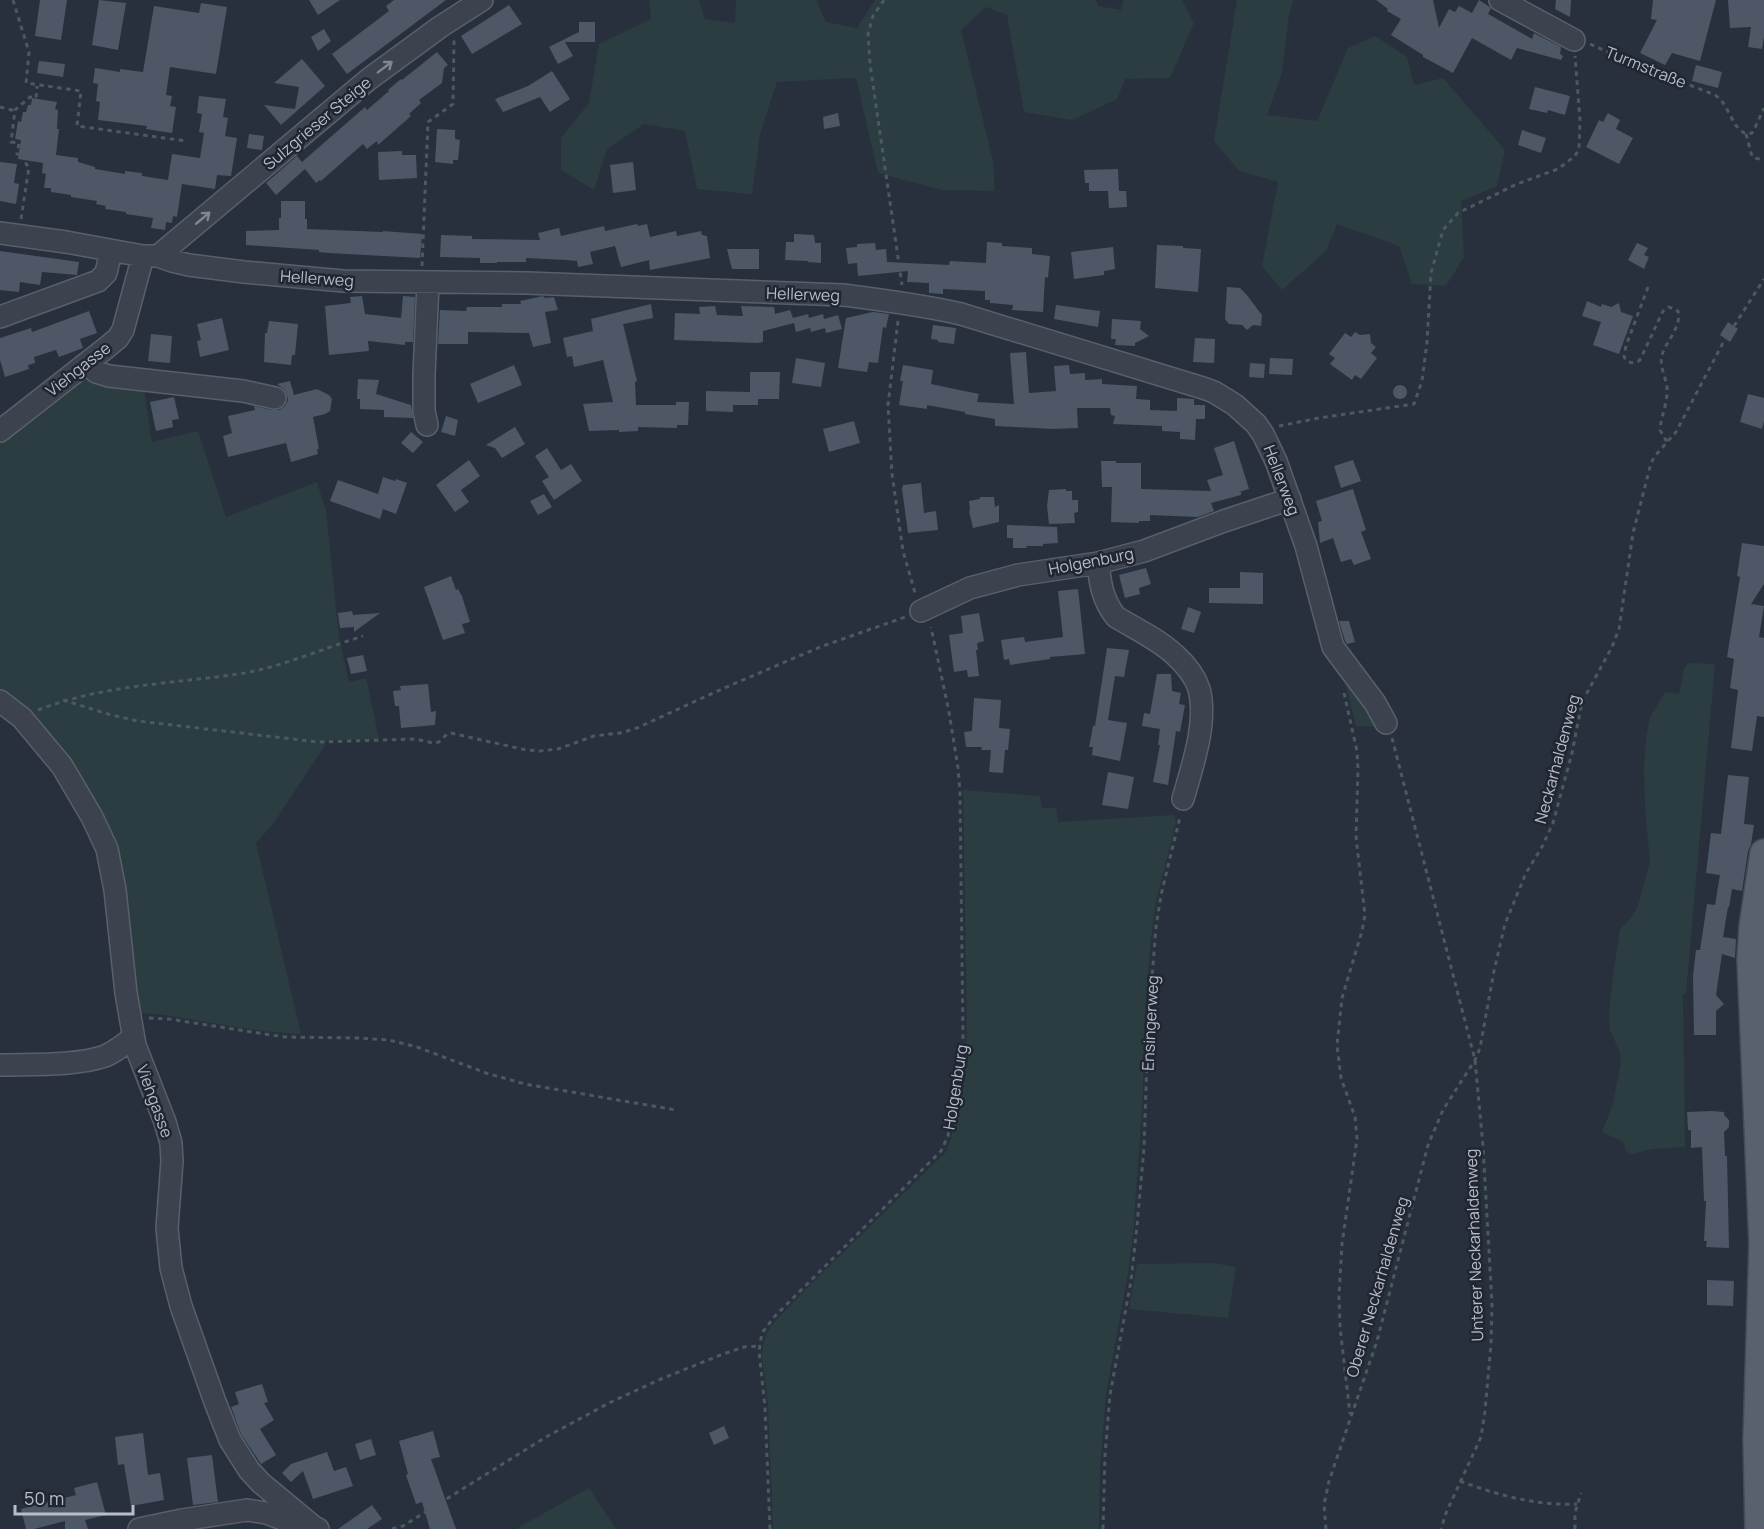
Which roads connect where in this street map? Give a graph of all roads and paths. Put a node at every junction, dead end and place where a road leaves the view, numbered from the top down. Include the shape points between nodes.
1 (13, 0) edge
2 (482, 0) edge
3 (884, 0) edge
4 (1500, 0) edge
5 (455, 17) junction
6 (1574, 40) junction
7 (38, 85) junction
8 (0, 108) edge
9 (1764, 108) edge
10 (15, 111) junction
11 (1746, 134) junction
12 (186, 141) dead end
13 (1764, 160) edge
14 (9, 234) edge
15 (111, 251) junction
16 (151, 256) junction
17 (1764, 279) edge
18 (425, 283) junction
19 (1648, 287) dead end
20 (902, 302) junction
21 (0, 318) edge
22 (1734, 326) dead end
23 (1725, 339) dead end
24 (88, 362) junction
25 (275, 398) dead end
26 (428, 425) dead end
27 (0, 431) edge
28 (1263, 434) junction
29 (1667, 442) junction
30 (1290, 499) junction
31 (1098, 563) junction
32 (924, 610) junction
33 (363, 636) dead end
34 (1343, 692) dead end
35 (63, 700) junction
36 (0, 701) edge
37 (22, 718) junction
38 (1386, 723) joint
39 (1183, 799) joint
40 (1764, 853) edge
41 (132, 1028) junction
42 (1475, 1060) junction
43 (0, 1065) edge
44 (676, 1110) dead end
45 (759, 1347) junction
46 (1351, 1416) junction
47 (254, 1476) junction
48 (1460, 1481) junction
49 (1581, 1493) dead end
50 (1577, 1504) junction
51 (241, 1511) junction
52 (316, 1528) edge
53 (139, 1529) edge
54 (392, 1529) edge
55 (770, 1529) edge
56 (1103, 1529) edge
57 (1326, 1529) edge
58 (1441, 1529) edge
59 (1575, 1529) edge
60 (1759, 1529) edge

1 - 7 path via 29,52 26,83
2 - 5 street, Sulzgrieser Steige
3 - 20 path via 873,16 868,34 903,286
4 - 6 street
16 -> 5 street, Sulzgrieser Steige via 362,85
5 - 18 path via 453,104 428,122
6 - 11 path, Turmstraße via 1715,95 1722,100 1737,128
6 - 28 path via 1579,148 1558,169 1458,213 1443,230 1431,273 1422,381 1414,404 1278,426
7 - 10 path via 36,98 30,97
7 - 12 path via 81,91 77,126
8 - 10 path
9 - 11 path via 1754,130
10 - 14 path via 11,142 19,143 17,154 27,156 29,166
11 - 13 path, Turmstraße via 1752,156
14 - 15 street, Hellerweg
15 - 16 street, Hellerweg
15 - 21 street via 106,273 98,281
16 - 18 street, Hellerweg via 244,272
16 - 24 street, Viehgasse via 123,330
17 - 22 path
18 - 20 street, Hellerweg via 843,295
18 - 26 street via 424,411
19 - 29 path via 1624,356 1631,363 1640,360 1663,311 1669,307 1678,311 1678,321 1661,359 1667,402 1660,430
20 - 28 street, Hellerweg via 995,323 1214,392 1235,405
20 - 32 path via 888,405 892,474 903,551
23 - 29 path, Neckarhaldenweg
24 - 25 street via 104,375
24 - 27 street, Viehgasse
28 - 30 street, Hellerweg
29 - 42 path, Neckarhaldenweg via 1655,456 1646,477 1619,629 1582,702 1553,824 1526,873 1505,924 1483,1041
30 - 31 street, Holgenburg via 1144,551
30 - 38 street, Hellerweg via 1333,647
31 - 32 street, Holgenburg via 984,583
31 - 39 street via 1102,593 1116,617 1174,653 1199,689 1196,750
32 - 35 path via 819,648 637,728 545,751 451,733 433,743 415,739 318,742 138,721
32 - 45 path, Holgenburg via 940,666 960,792 963,1036 948,1136 936,1158 774,1317 762,1333
33 - 35 path via 254,671 120,688
34 - 46 path via 1357,751 1356,837 1365,915 1342,998 1337,1044 1341,1078 1358,1139 1342,1244 1339,1296
35 - 37 path
36 - 37 street, Viehgasse
37 - 41 street, Viehgasse via 62,766 105,844
38 - 42 path, Unterer Neckarhaldenweg
39 - 56 path, Ensingerweg via 1155,934 1137,1226 1110,1395
40 - 60 main road via 1751,960 1762,1227
41 - 43 street via 109,1055 68,1062
41 - 44 path via 161,1018 284,1037 389,1040 525,1084
41 - 47 street, Viehgasse via 171,1143 167,1235 179,1299 226,1432
42 - 46 path, Oberer Neckarhaldenweg via 1436,1124 1377,1341
42 - 48 path, Unterer Neckarhaldenweg via 1491,1344 1484,1424
45 - 54 path via 723,1354 611,1402 546,1437 412,1521
45 - 55 path, Holgenburg
46 - 57 path, Oberer Neckarhaldenweg via 1327,1490
47 - 51 street via 252,1496
47 - 52 street, Viehgasse
48 - 50 path via 1532,1502
48 - 58 path, Unterer Neckarhaldenweg
49 - 50 path
50 - 59 path
51 - 52 street via 266,1513
51 - 53 street

